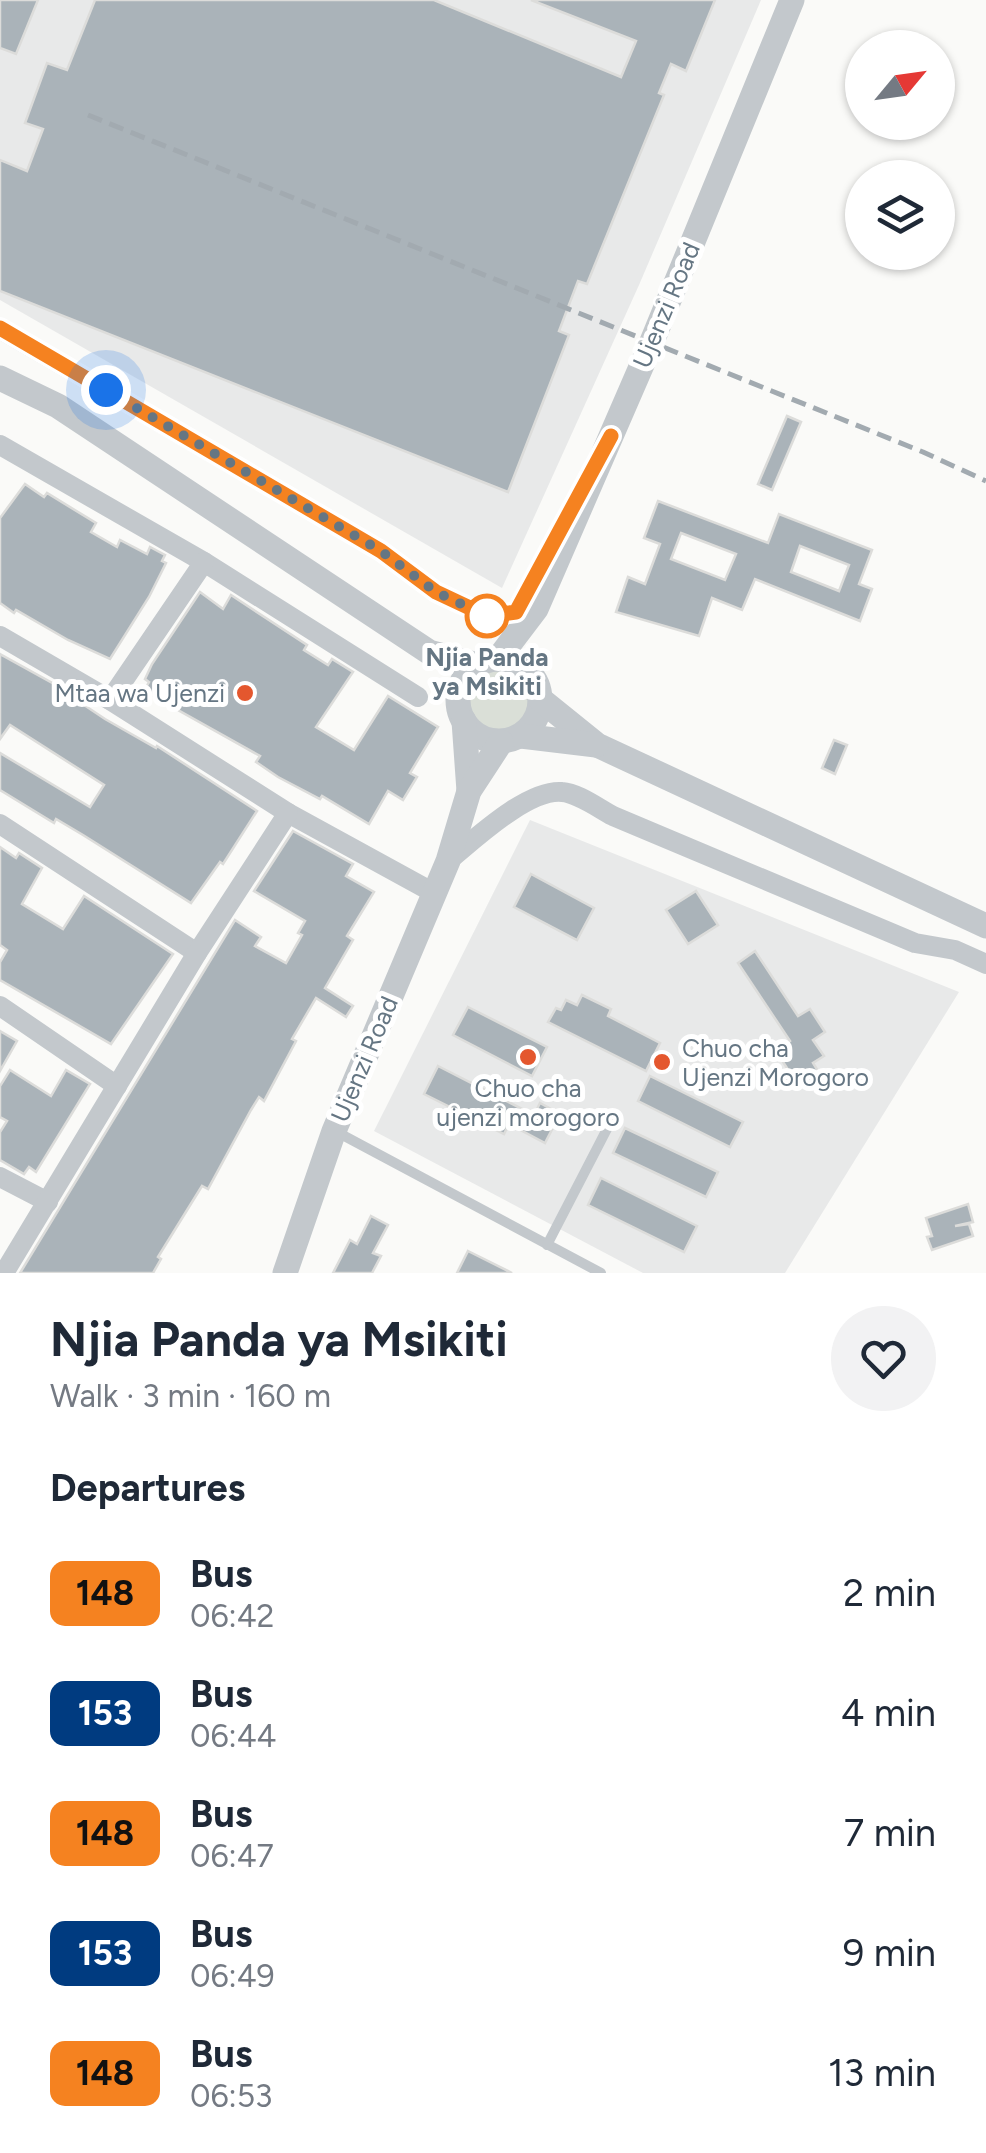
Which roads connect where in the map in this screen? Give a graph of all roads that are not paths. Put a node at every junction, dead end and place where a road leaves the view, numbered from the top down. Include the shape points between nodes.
1 (792, 0) edge
2 (0, 328) edge
3 (0, 378) edge
4 (611, 436) junction
5 (0, 445) edge
6 (204, 562) junction
7 (536, 609) junction
8 (0, 636) edge
9 (429, 652) junction
10 (488, 662) junction
11 (528, 671) junction
12 (458, 696) junction
13 (418, 697) dead end
14 (540, 699) junction
15 (110, 700) junction
16 (464, 722) junction
17 (511, 739) junction
18 (597, 745) junction
19 (470, 792) junction
20 (288, 813) junction
21 (0, 824) edge
22 (448, 862) junction
23 (434, 893) junction
24 (986, 926) edge
25 (197, 954) junction
26 (986, 964) edge
27 (0, 1006) edge
28 (117, 1086) junction
29 (608, 1127) dead end
30 (334, 1131) junction
31 (0, 1177) edge
32 (48, 1202) junction
33 (547, 1245) junction
34 (4, 1273) edge
35 (285, 1273) edge
36 (601, 1273) edge

1 - 4 street, Ujenzi Road
2 - 4 street via 381,551 436,592 487,616 516,612
3 - 9 street via 58,406
4 - 7 street, Ujenzi Road
5 - 6 street
6 - 13 street
6 - 15 street
7 - 10 street
7 - 11 street
8 - 15 street
9 - 10 street
9 - 12 street
10 - 11 street
10 - 12 street via 468,673
11 - 14 street
12 - 16 street
14 - 17 street via 536,720
14 - 18 street
15 - 20 street
16 - 17 street via 480,737
16 - 19 street
17 - 18 street
17 - 19 street
18 - 24 street
19 - 22 street, Ujenzi Road
20 - 23 street
20 - 25 street
21 - 25 street
22 - 23 street, Ujenzi Road
22 - 26 street via 526,802 565,792 915,943
23 - 30 street, Ujenzi Road
25 - 28 street
27 - 28 street
28 - 32 street
29 - 33 lane
30 - 33 lane
30 - 35 street, Ujenzi Road
31 - 32 street
32 - 34 street
33 - 36 lane

